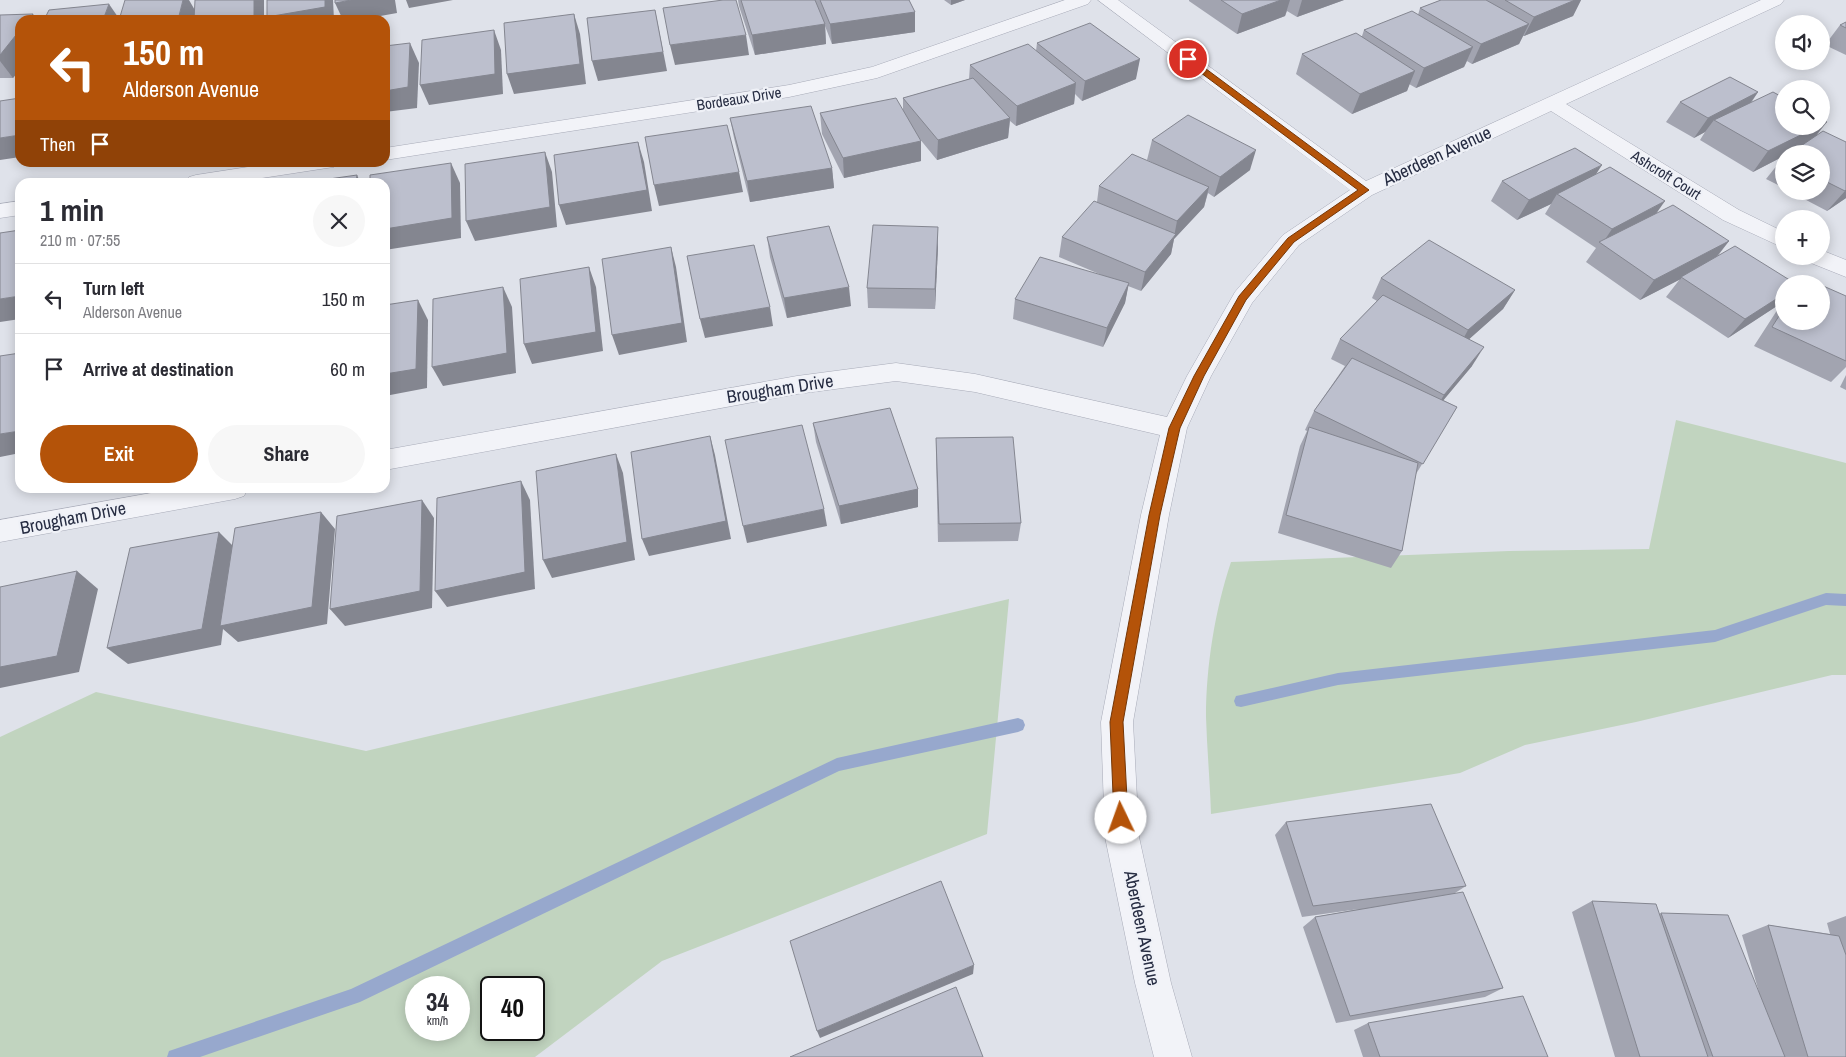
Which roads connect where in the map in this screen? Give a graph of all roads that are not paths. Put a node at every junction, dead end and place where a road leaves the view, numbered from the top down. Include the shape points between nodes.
1 (1082, 0) edge
2 (1107, 0) edge
3 (1759, 3) edge
4 (1551, 104) junction
5 (390, 153) edge
6 (294, 167) edge
7 (222, 178) edge
8 (1364, 190) junction
9 (15, 209) edge
10 (0, 211) edge
11 (1775, 237) edge
12 (1830, 262) edge
13 (1846, 269) edge
14 (1174, 428) junction
15 (390, 459) edge
16 (208, 493) edge
17 (0, 532) edge
18 (1173, 1057) edge

1 - 5 street, Bordeaux Drive via 877,72 790,91
2 - 8 street
3 - 4 street, Aberdeen Avenue
4 - 8 street, Aberdeen Avenue
4 - 11 street, Ashcroft Court via 1730,215
6 - 7 street
8 - 14 street, Aberdeen Avenue via 1291,240 1243,298
9 - 10 street
12 - 13 street
14 - 15 street, Brougham Drive via 975,383 896,372 797,385
14 - 18 street, Aberdeen Avenue via 1116,722 1122,837 1153,983
16 - 17 street, Brougham Drive

